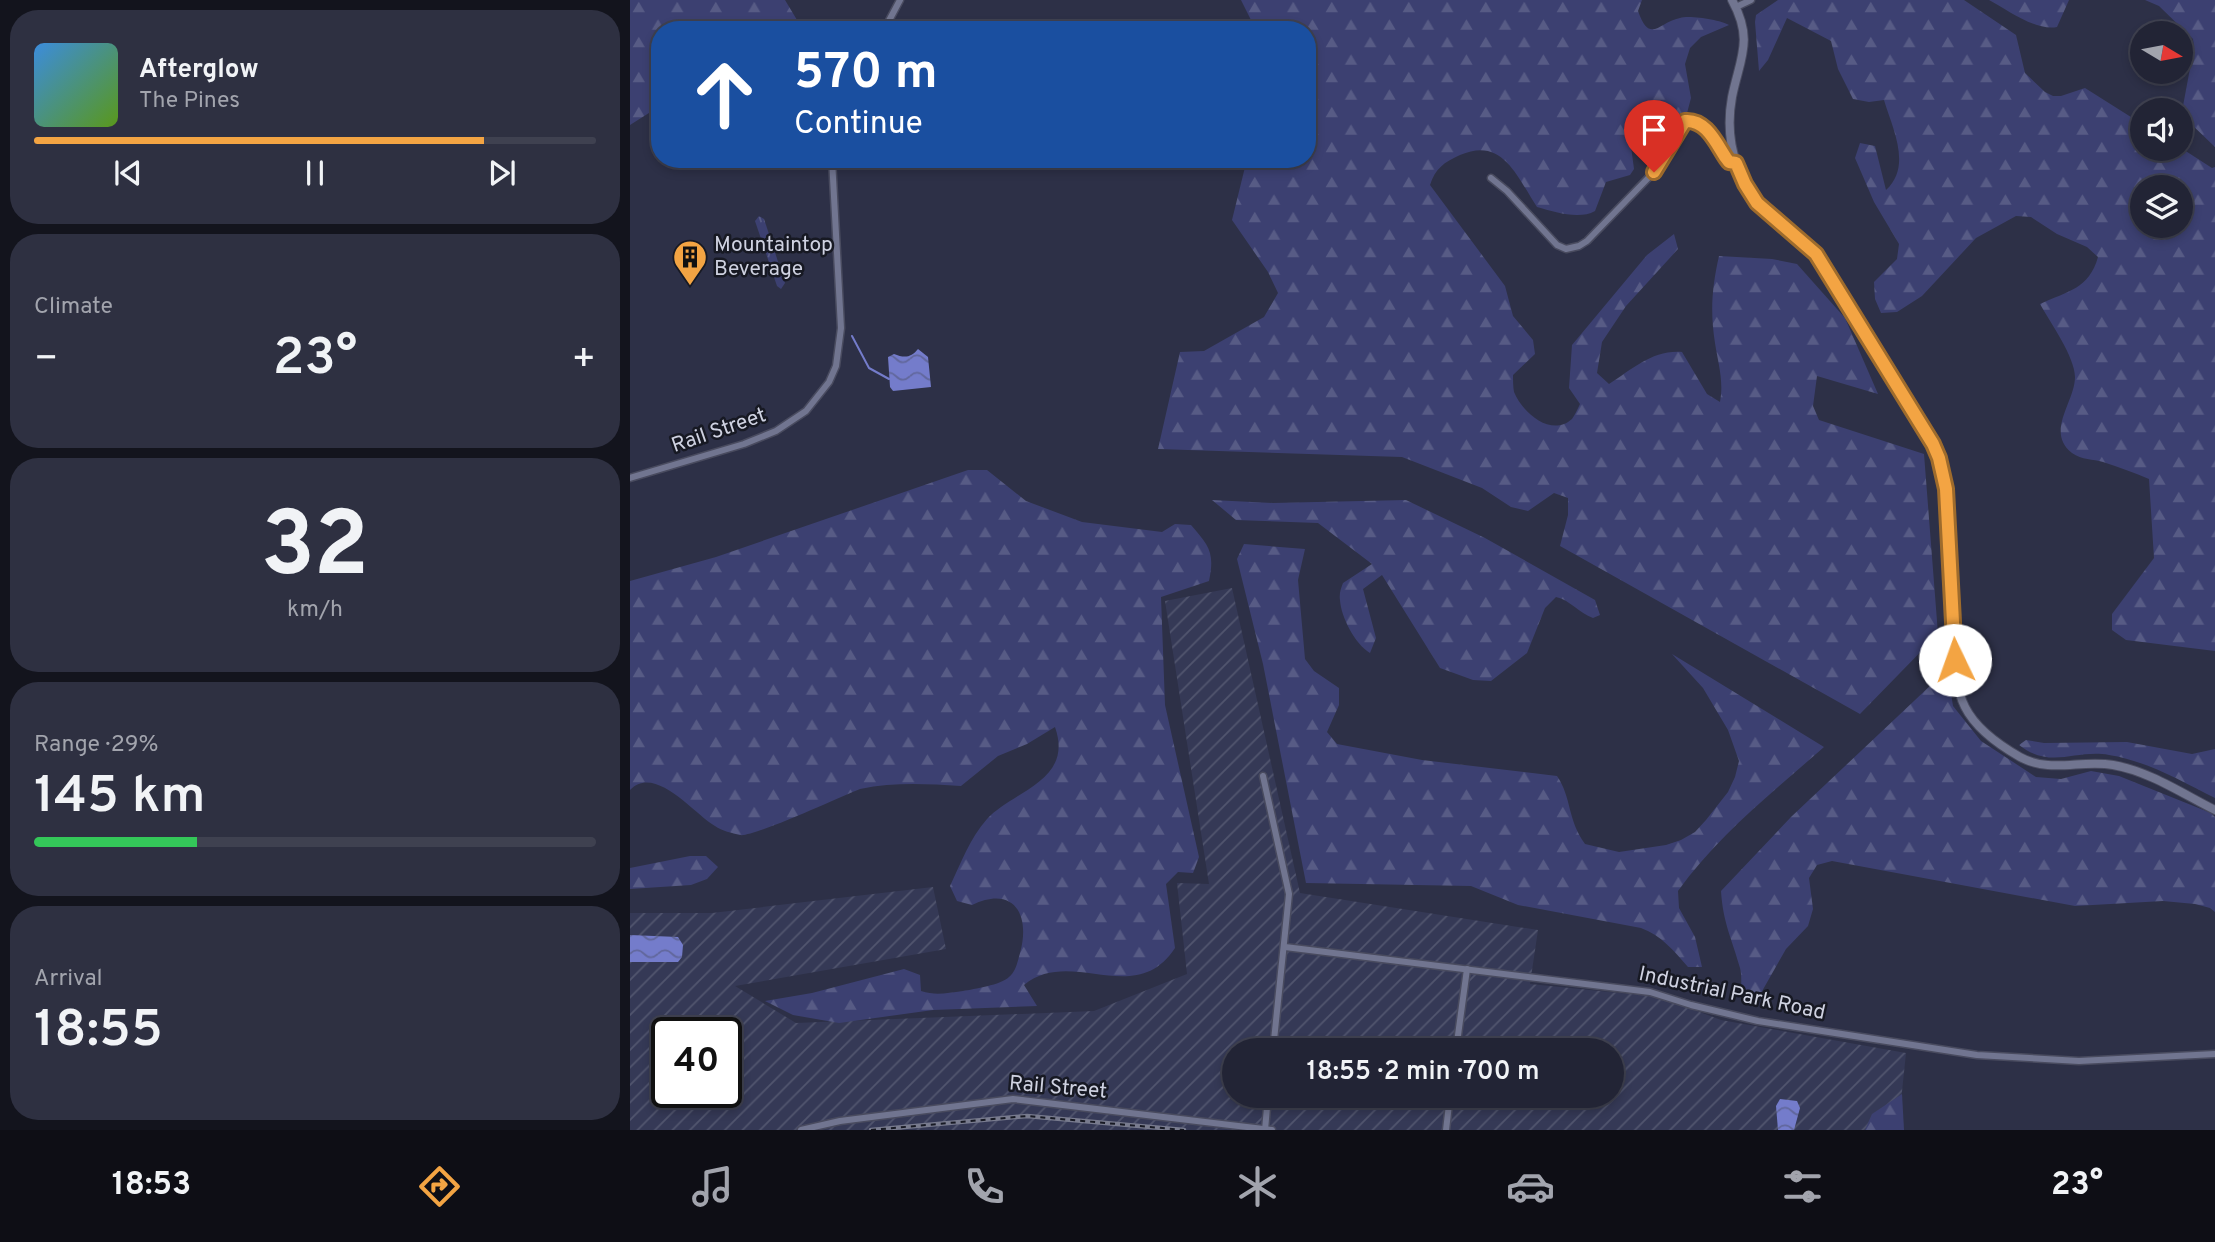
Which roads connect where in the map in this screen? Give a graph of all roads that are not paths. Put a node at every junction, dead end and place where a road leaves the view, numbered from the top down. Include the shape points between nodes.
1 (900, 0) edge
2 (1751, 0) edge
3 (1734, 3) edge
4 (889, 21) edge
5 (1736, 163) junction
6 (832, 168) edge
7 (1491, 178) dead end
8 (630, 478) edge
9 (1263, 776) dead end
10 (2215, 810) edge
11 (1285, 947) junction
12 (1467, 970) junction
13 (1274, 1038) edge
14 (1458, 1038) edge
15 (2215, 1054) edge
16 (1267, 1108) edge
17 (1449, 1108) edge
18 (801, 1130) edge
19 (1265, 1130) edge
20 (1272, 1130) edge
21 (1446, 1130) edge

1 - 4 street
2 - 3 street
3 - 5 street via 1745,38 1729,119
5 - 7 street via 1729,162 1703,125 1685,121 1661,163 1637,191 1587,240 1566,249
5 - 10 street via 1757,203 1816,254 1933,444 1946,489 1957,680 1962,701 1975,722 2004,747 2034,763 2123,767
6 - 8 street, Rail Street via 841,328 829,382 806,411 776,431
9 - 11 street via 1289,894
11 - 12 street, Industrial Park Road
11 - 13 street
12 - 14 street
12 - 15 street, Industrial Park Road via 1650,992 1758,1021 1977,1055 2078,1061
16 - 19 street
17 - 21 street
18 - 19 street, Rail Street via 1013,1099
19 - 20 street, Rail Street

